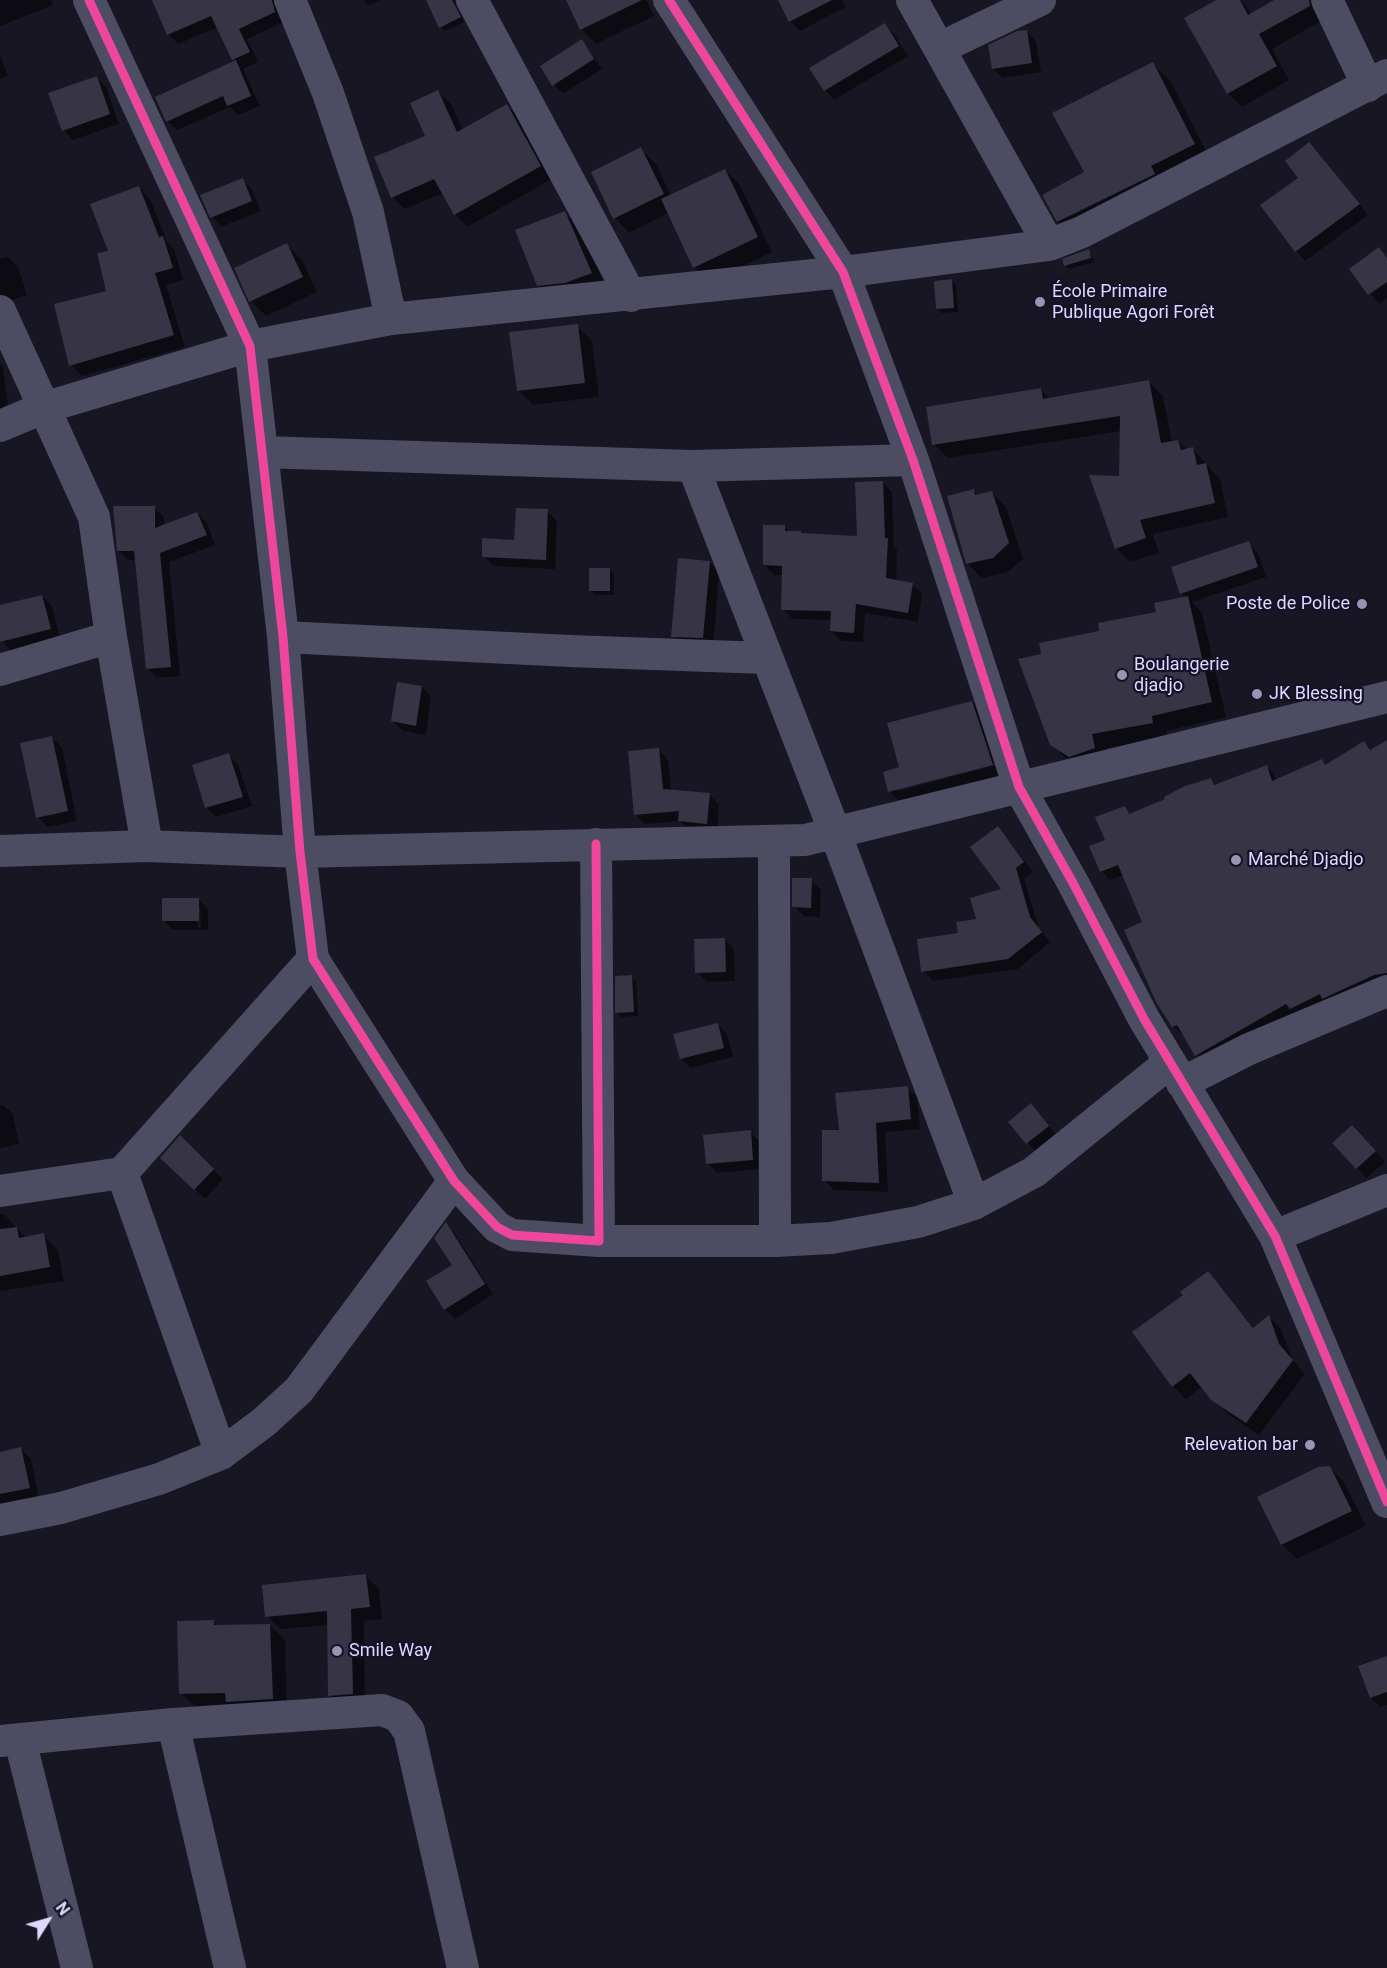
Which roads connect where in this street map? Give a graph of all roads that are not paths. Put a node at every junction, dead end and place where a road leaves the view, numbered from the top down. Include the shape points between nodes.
1 (89, 0) edge
2 (290, 0) edge
3 (472, 0) edge
4 (669, 0) edge
5 (912, 0) edge
6 (1040, 0) edge
7 (1327, 0) edge
8 (940, 48) junction
9 (1378, 80) edge
10 (1049, 245) junction
11 (843, 272) junction
12 (631, 296) junction
13 (0, 310) edge
14 (391, 319) junction
15 (250, 346) junction
16 (43, 408) junction
17 (0, 426) edge
18 (263, 452) junction
19 (913, 460) junction
20 (693, 466) junction
21 (111, 637) junction
22 (283, 637) junction
23 (765, 658) junction
24 (0, 670) edge
25 (1387, 697) edge
26 (1019, 787) junction
27 (836, 834) junction
28 (774, 843) junction
29 (596, 844) junction
30 (147, 846) junction
31 (0, 851) edge
32 (300, 852) junction
33 (312, 959) junction
34 (1387, 991) edge
35 (1175, 1073) junction
36 (122, 1173) junction
37 (454, 1180) junction
38 (0, 1191) edge
39 (1387, 1191) edge
40 (974, 1204) junction
41 (1275, 1236) junction
42 (599, 1241) junction
43 (775, 1241) junction
44 (1377, 1448) edge
45 (221, 1454) junction
46 (1387, 1502) edge
47 (0, 1520) edge
48 (173, 1724) junction
49 (10, 1740) edge
50 (77, 1968) edge
51 (230, 1968) edge
52 (463, 1968) edge

1 - 15 street
2 - 14 street via 328,93 368,212
3 - 12 street
4 - 11 street
5 - 8 street
6 - 8 street
7 - 9 street
8 - 10 street
9 - 10 street via 1082,232
10 - 11 street
11 - 12 street
11 - 19 street
12 - 14 street
13 - 16 street
14 - 15 street
15 - 16 street
15 - 18 street
16 - 17 street
16 - 21 street via 94,517
18 - 20 street
18 - 22 street
19 - 20 street
19 - 26 street
20 - 23 street
21 - 24 street
21 - 30 street
22 - 23 street
22 - 32 street
23 - 27 street
25 - 26 street
26 - 27 street
26 - 35 street
27 - 28 street
27 - 40 street
28 - 29 street
28 - 43 street
29 - 32 street
29 - 42 street
30 - 31 street
30 - 32 street
32 - 33 street
33 - 36 street
33 - 37 street
34 - 35 street via 1249,1049
35 - 40 street via 1034,1172
35 - 41 street
36 - 38 street
36 - 45 street
37 - 42 street via 497,1227 512,1235
37 - 45 street via 299,1390
39 - 41 street
40 - 43 street via 907,1224 831,1238
41 - 44 street
42 - 43 street
44 - 46 street
45 - 47 street via 148,1482 61,1508
48 - 49 street
48 - 51 street
48 - 52 street via 382,1710 398,1716 409,1731
49 - 50 street

